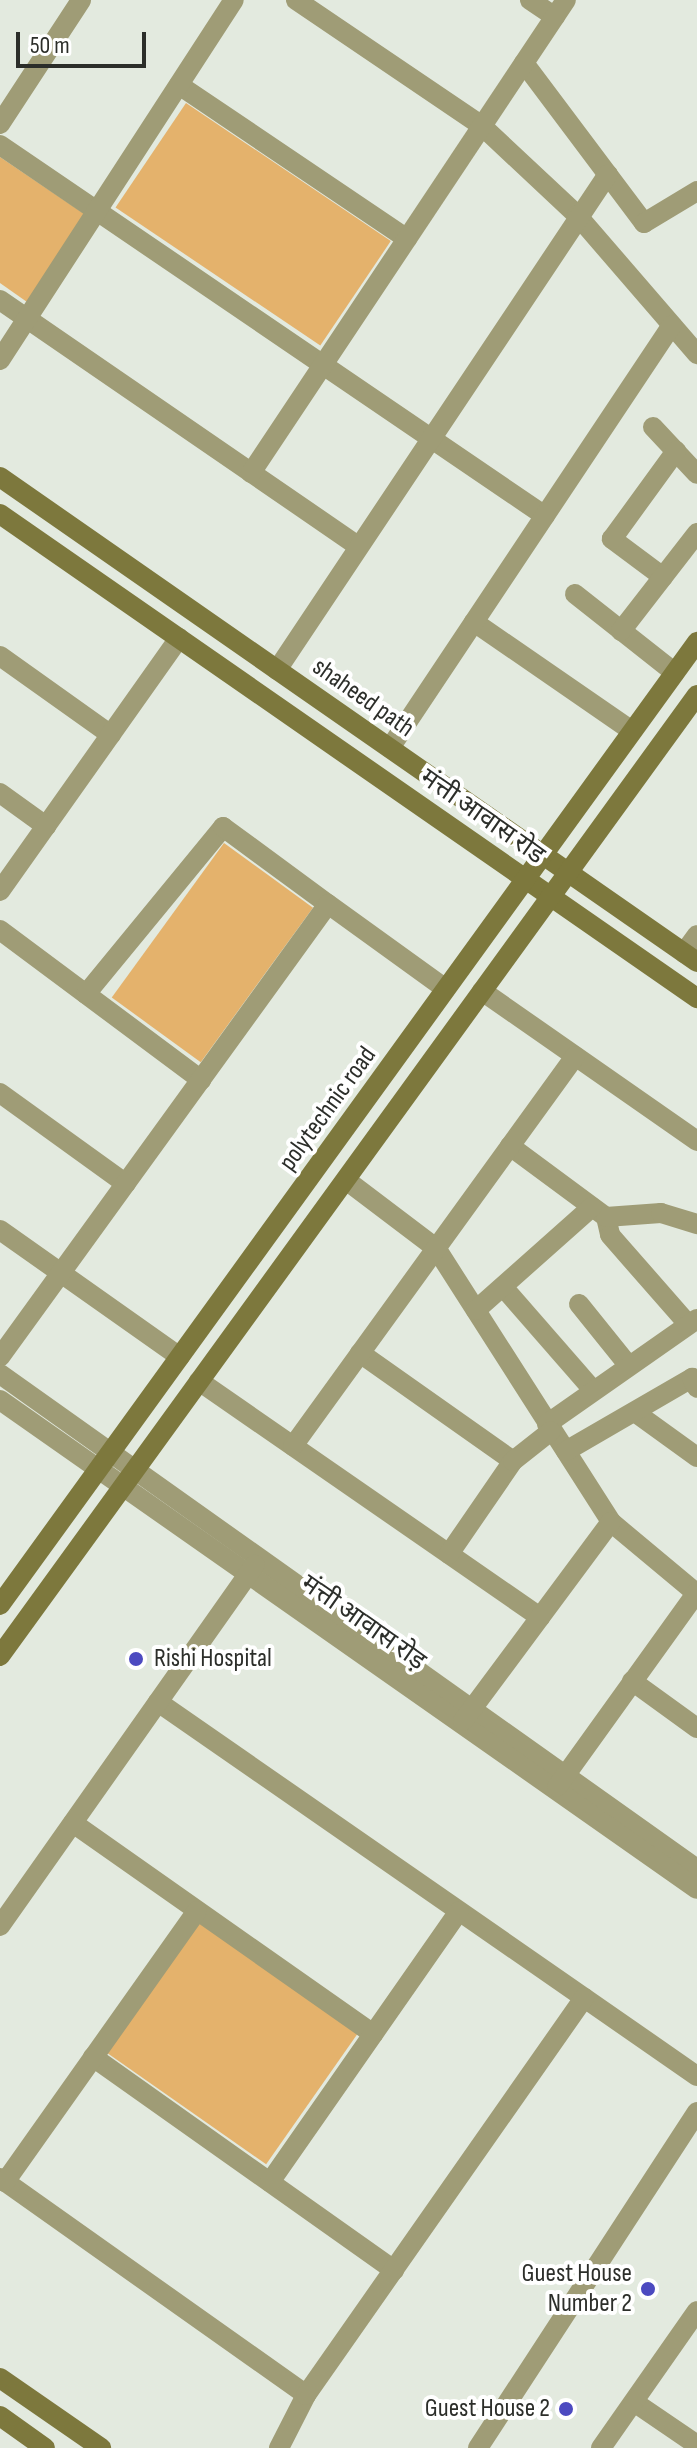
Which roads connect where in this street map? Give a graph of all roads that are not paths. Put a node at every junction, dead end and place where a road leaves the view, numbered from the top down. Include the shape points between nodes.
1 (81, 0) edge
2 (234, 0) edge
3 (296, 0) edge
4 (530, 0) edge
5 (560, 8) edge
6 (524, 63) junction
7 (179, 85) junction
8 (0, 124) edge
9 (482, 126) junction
10 (0, 145) edge
11 (608, 174) junction
12 (697, 191) edge
13 (97, 210) junction
14 (577, 215) junction
15 (407, 239) junction
16 (0, 300) edge
17 (27, 319) junction
18 (672, 325) junction
19 (697, 354) edge
20 (0, 360) edge
21 (324, 363) junction
22 (653, 427) dead end
23 (430, 434) junction
24 (676, 451) junction
25 (251, 473) junction
26 (697, 474) edge
27 (0, 477) edge
28 (0, 514) edge
29 (545, 516) junction
30 (697, 533) edge
31 (356, 545) junction
32 (663, 577) junction
33 (575, 594) dead end
34 (474, 622) junction
35 (621, 631) junction
36 (179, 638) junction
37 (697, 642) edge
38 (0, 656) edge
39 (277, 670) junction
40 (675, 673) junction
41 (697, 695) edge
42 (632, 731) junction
43 (111, 735) junction
44 (390, 748) junction
45 (0, 793) edge
46 (46, 826) junction
47 (543, 855) junction
48 (569, 872) junction
49 (525, 879) junction
50 (0, 891) edge
51 (551, 897) junction
52 (328, 904) junction
53 (0, 930) edge
54 (697, 935) edge
55 (690, 957) edge
56 (446, 989) junction
57 (482, 991) junction
58 (86, 994) junction
59 (697, 998) edge
60 (575, 1056) junction
61 (201, 1080) junction
62 (0, 1093) edge
63 (697, 1141) edge
64 (510, 1146) junction
65 (346, 1180) junction
66 (126, 1184) junction
67 (599, 1212) junction
68 (697, 1224) edge
69 (0, 1230) edge
70 (436, 1248) junction
71 (61, 1273) junction
72 (504, 1288) junction
73 (579, 1304) dead end
74 (476, 1310) junction
75 (692, 1321) edge
76 (360, 1353) junction
77 (0, 1357) edge
78 (180, 1357) junction
79 (628, 1365) junction
80 (0, 1374) edge
81 (199, 1381) junction
82 (697, 1388) edge
83 (593, 1390) junction
84 (0, 1400) edge
85 (636, 1413) junction
86 (549, 1428) junction
87 (293, 1446) junction
88 (112, 1451) junction
89 (566, 1451) junction
90 (697, 1457) edge
91 (513, 1461) junction
92 (98, 1469) junction
93 (136, 1469) junction
94 (123, 1486) junction
95 (611, 1522) junction
96 (449, 1554) junction
97 (254, 1567) junction
98 (697, 1592) edge
99 (0, 1605) edge
100 (540, 1617) junction
101 (0, 1656) edge
102 (632, 1681) junction
103 (158, 1702) junction
104 (466, 1718) junction
105 (697, 1728) edge
106 (559, 1783) junction
107 (73, 1823) junction
108 (697, 1869) edge
109 (697, 1889) edge
110 (197, 1911) junction
111 (459, 1911) junction
112 (0, 1926) edge
113 (584, 1998) junction
114 (373, 2034) junction
115 (93, 2057) junction
116 (697, 2076) edge
117 (697, 2112) edge
118 (3, 2180) edge
119 (270, 2182) junction
120 (394, 2270) junction
121 (697, 2311) edge
122 (0, 2378) edge
123 (306, 2395) junction
124 (634, 2402) junction
125 (51, 2413) junction
126 (0, 2416) edge
127 (39, 2443) edge
128 (697, 2445) edge
129 (101, 2448) edge
130 (279, 2448) edge
131 (478, 2448) edge
132 (601, 2448) edge

1 - 8 street
2 - 7 street
3 - 9 street
4 - 5 street
5 - 6 street
6 - 9 street
6 - 11 street
7 - 13 street
7 - 15 street
9 - 14 street
9 - 15 street
10 - 13 street
11 - 12 street via 644,223
11 - 14 street
13 - 17 street
13 - 21 street
14 - 18 street
14 - 23 street
15 - 21 street
16 - 17 street
17 - 20 street
17 - 25 street
18 - 19 street
18 - 29 street
21 - 23 street
21 - 25 street
22 - 24 street
23 - 29 street
23 - 31 street
24 - 26 street
24 - 32 street via 612,539
25 - 31 street
27 - 39 street, shaheed path
28 - 36 street, मंत्ती आवास रोड
29 - 34 street
30 - 32 street
31 - 39 street
32 - 35 street
33 - 35 street
34 - 42 street
34 - 44 street
35 - 40 street
36 - 43 street
36 - 49 street, मंत्ती आवास रोड
37 - 40 street, polytechnic road
38 - 43 street
39 - 44 street, shaheed path
40 - 42 street, polytechnic road
41 - 48 street
42 - 47 street, polytechnic road
43 - 46 street
44 - 47 street, shaheed path
45 - 46 street
46 - 50 street
47 - 48 street, shaheed path
47 - 49 street, polytechnic road
48 - 51 street
48 - 55 street, shaheed path
49 - 51 street, मंत्ती आवास रोड
49 - 56 street, polytechnic road
51 - 57 street
51 - 59 street, मंत्ती आवास रोड
52 - 56 street
52 - 58 street via 223,827
52 - 61 street
53 - 58 street
54 - 55 street
56 - 78 street, polytechnic road
57 - 60 street
57 - 65 street
58 - 61 street
60 - 63 street
60 - 64 street
61 - 66 street
62 - 66 street
64 - 67 street
64 - 70 street
65 - 70 street
65 - 81 street
66 - 71 street
67 - 68 street via 661,1213
67 - 72 street
67 - 75 street via 610,1235
69 - 71 street
70 - 74 street
70 - 76 street
71 - 77 street
71 - 78 street
72 - 74 street
72 - 83 street
73 - 79 street
74 - 86 street
75 - 79 street
76 - 87 street
76 - 91 street
78 - 88 street, polytechnic road
79 - 83 street
80 - 88 street
81 - 87 street
81 - 93 street
82 - 85 street via 692,1378
83 - 86 street
84 - 92 street, मंत्ती आवास रोड़
85 - 89 street
85 - 90 street
86 - 89 street
86 - 91 street
87 - 96 street
88 - 92 street, polytechnic road
88 - 93 street
89 - 95 street
91 - 96 street
92 - 94 street, मंत्ती आवास रोड़
92 - 99 street, polytechnic road
93 - 94 street
93 - 97 street
94 - 97 street, मंत्ती आवास रोड़
94 - 101 street
95 - 98 street
95 - 100 street
96 - 100 street
97 - 103 street
97 - 104 street, मंत्ती आवास रोड़
98 - 102 street
100 - 104 street
102 - 105 street
102 - 106 street
103 - 107 street
103 - 111 street
104 - 106 street, मंत्ती आवास रोड़
106 - 108 street
106 - 109 street, मंत्ती आवास रोड़
107 - 110 street
107 - 112 street
110 - 114 street
110 - 115 street
111 - 113 street
111 - 114 street
113 - 116 street
113 - 120 street
114 - 119 street
115 - 118 street
115 - 119 street
117 - 131 street
118 - 123 street
119 - 120 street
120 - 123 street
121 - 124 street
122 - 125 street
123 - 130 street
124 - 128 street
124 - 132 street
125 - 127 street
125 - 129 street
126 - 127 street

